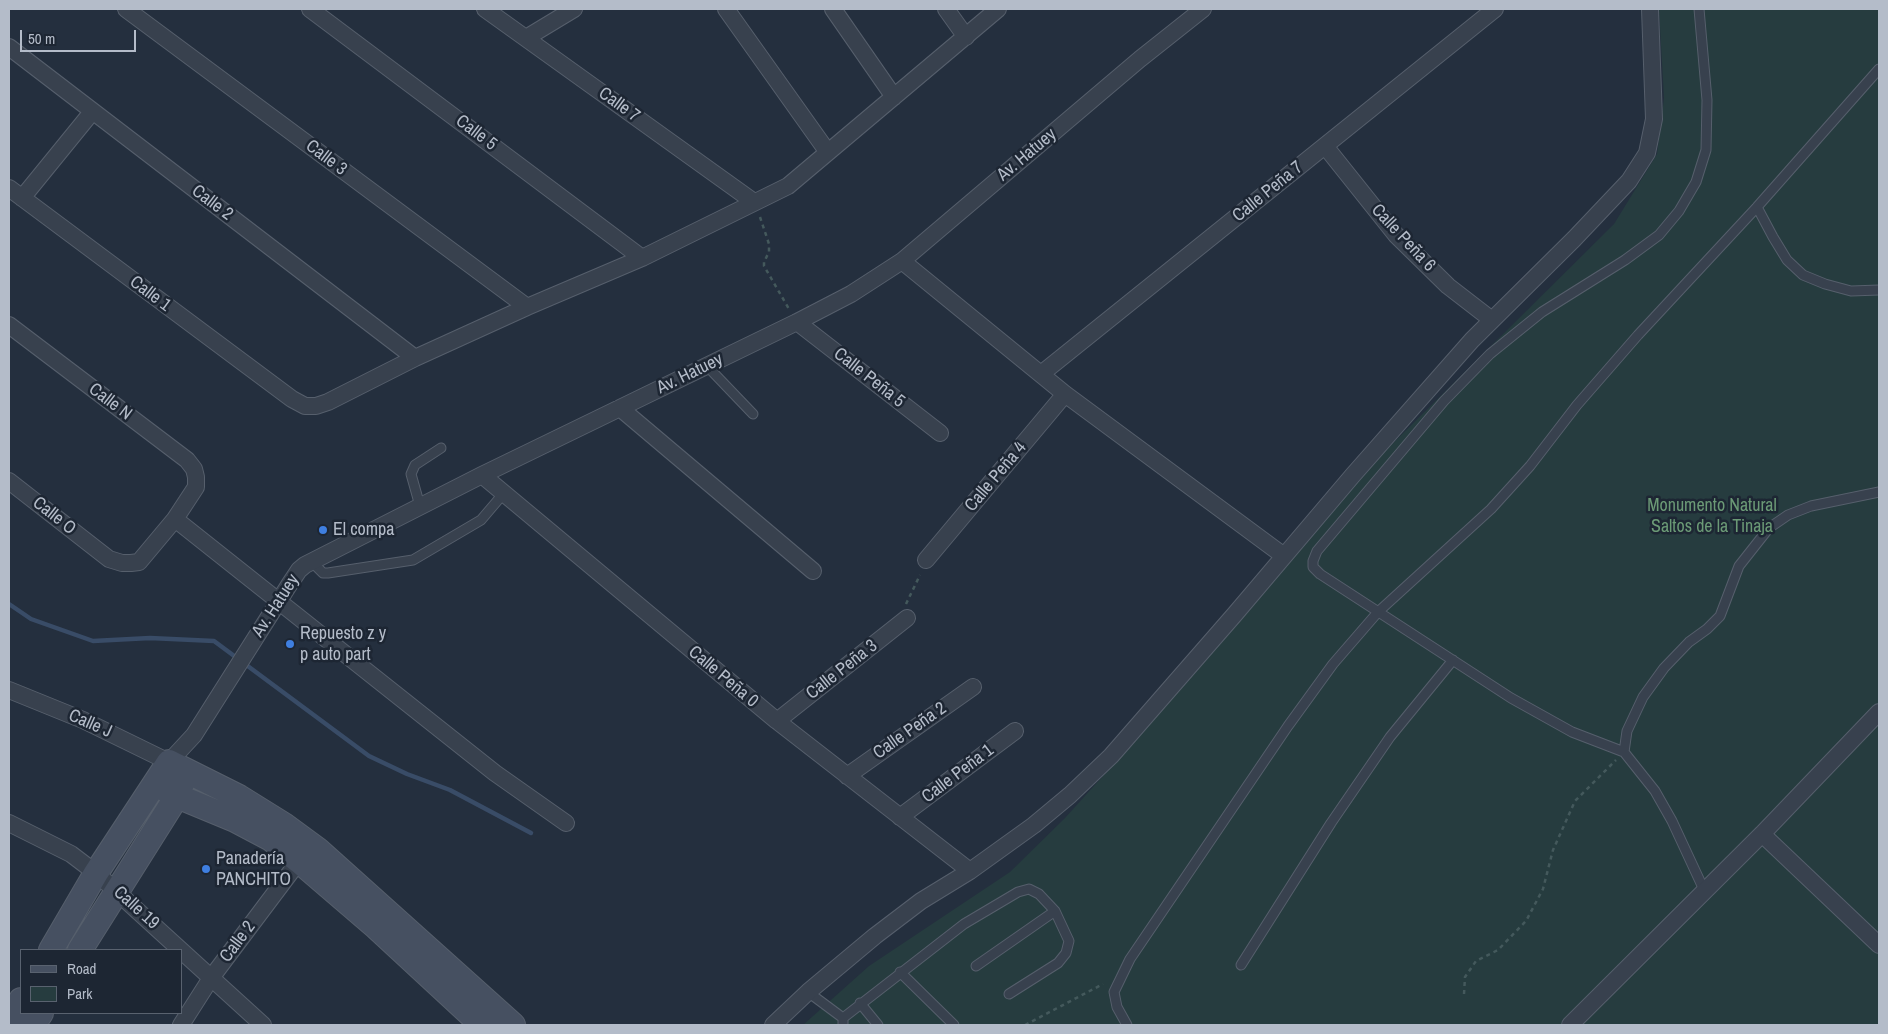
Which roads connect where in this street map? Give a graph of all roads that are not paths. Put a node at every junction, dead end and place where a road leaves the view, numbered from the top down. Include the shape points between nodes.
1 (126, 9) edge
2 (310, 9) edge
3 (485, 9) edge
4 (574, 9) edge
5 (726, 9) edge
6 (833, 9) edge
7 (946, 9) edge
8 (998, 9) edge
9 (1203, 9) edge
10 (1495, 9) edge
11 (1650, 9) edge
12 (1699, 9) edge
13 (526, 38) junction
14 (966, 38) junction
15 (9, 47) edge
16 (1879, 69) edge
17 (894, 97) junction
18 (92, 112) junction
19 (1325, 146) junction
20 (828, 151) junction
21 (9, 188) edge
22 (22, 198) junction
23 (754, 202) junction
24 (1757, 207) junction
25 (642, 258) junction
26 (902, 261) junction
27 (1879, 290) edge
28 (526, 307) junction
29 (1492, 320) junction
30 (797, 322) junction
31 (9, 325) edge
32 (415, 358) junction
33 (707, 366) junction
34 (1041, 374) junction
35 (1065, 394) junction
36 (620, 408) junction
37 (753, 414) dead end
38 (940, 433) dead end
39 (442, 448) dead end
40 (482, 475) junction
41 (9, 481) edge
42 (196, 487) joint
43 (1879, 492) edge
44 (504, 493) junction
45 (420, 506) junction
46 (174, 519) junction
47 (1284, 556) junction
48 (926, 560) road end
49 (311, 561) junction
50 (813, 571) dead end
51 (280, 601) junction
52 (1378, 612) junction
53 (907, 618) road end
54 (1453, 660) junction
55 (973, 687) dead end
56 (9, 690) edge
57 (1879, 712) edge
58 (777, 721) junction
59 (1015, 731) dead end
60 (1624, 752) junction
61 (178, 766) junction
62 (847, 776) junction
63 (156, 784) junction
64 (177, 796) junction
65 (900, 817) junction
66 (9, 823) edge
67 (566, 823) dead end
68 (1762, 834) junction
69 (299, 861) junction
70 (970, 871) junction
71 (96, 873) junction
72 (117, 890) junction
73 (1705, 892) junction
74 (1055, 911) junction
75 (1879, 945) edge
76 (52, 949) edge
77 (81, 949) edge
78 (180, 949) edge
79 (182, 951) edge
80 (1241, 965) dead end
81 (976, 966) dead end
82 (900, 972) junction
83 (211, 978) junction
84 (808, 992) junction
85 (1009, 994) dead end
86 (20, 1002) edge
87 (860, 1003) junction
88 (40, 1014) edge
89 (843, 1021) edge
90 (9, 1022) edge
91 (33, 1025) edge
92 (181, 1025) edge
93 (263, 1025) edge
94 (482, 1025) edge
95 (513, 1025) edge
96 (774, 1025) edge
97 (878, 1025) edge
98 (954, 1025) edge
99 (1127, 1025) edge
100 (1570, 1025) edge

1 - 28 street, Calle 3
2 - 25 street, Calle 5
3 - 13 street, Calle 7
4 - 13 street
5 - 20 street
6 - 17 street
7 - 14 street
8 - 14 street, Calle 1
9 - 26 street, Av. Hatuey
10 - 19 street, Calle Peña 7
11 - 29 street via 1654,119 1646,152 1629,181
12 - 52 lane via 1707,100 1706,150 1696,182 1679,211 1658,235 1625,260 1542,312 1490,354 1444,401 1317,551 1312,561 1320,574
13 - 23 street, Calle 7
14 - 17 street, Calle 1
15 - 18 street, Calle 2
16 - 24 lane
17 - 20 street, Calle 1
18 - 22 street
18 - 32 street, Calle 2
19 - 29 street, Calle Peña 6 via 1396,235 1448,286
19 - 34 street, Calle Peña 7
20 - 23 street, Calle 1 via 788,186
21 - 22 street, Calle 1
22 - 32 street, Calle 1 via 305,406 328,402
23 - 25 street, Calle 1
24 - 27 lane via 1787,260 1803,275 1851,291
24 - 52 lane via 1632,342 1490,510
25 - 28 street, Calle 1
26 - 30 street, Av. Hatuey via 851,294
26 - 34 street
28 - 32 street, Calle 1
29 - 47 street
30 - 33 street, Av. Hatuey
30 - 38 street, Calle Peña 5
31 - 42 street, Calle N via 187,460 194,469
33 - 36 street, Av. Hatuey
33 - 37 lane
34 - 35 street
35 - 47 street
35 - 48 street, Calle Peña 4
36 - 40 street, Av. Hatuey
36 - 50 street
39 - 45 lane via 415,465 411,474
40 - 44 street, Calle Peña 0
40 - 45 street, Av. Hatuey
41 - 46 street, Calle O via 109,559 122,563 139,562
42 - 46 street, Calle O
43 - 60 lane via 1811,506 1788,515 1769,528 1739,566 1720,616 1664,668 1643,697 1627,731
44 - 49 lane via 481,520 413,560 328,573 323,573
44 - 58 street, Calle Peña 0
45 - 49 street, Av. Hatuey
46 - 51 street
47 - 70 street via 1111,756 1034,825
49 - 51 street, Av. Hatuey via 299,570
51 - 61 street, Av. Hatuey via 194,735
51 - 67 street via 495,773
52 - 54 lane
52 - 99 lane via 1333,664 1288,726 1136,950 1114,992 1116,1007
53 - 58 street, Calle Peña 3
54 - 60 lane via 1572,732
54 - 80 lane via 1390,737
55 - 62 street, Calle Peña 2
56 - 61 street, Calle J via 83,720
57 - 68 street
58 - 62 street, Calle Peña 0
59 - 65 street, Calle Peña 1
60 - 73 lane via 1655,791
61 - 63 main road, Av. Hatuey
61 - 64 main road, Av. Hatuey
61 - 95 main road via 239,797 318,850
62 - 65 street, Calle Peña 0
63 - 64 main road
63 - 71 main road, Av. Hatuey
64 - 69 main road via 271,839
64 - 72 main road, Av. Hatuey
65 - 70 street, Calle Peña 0
66 - 71 street, Calle 19 via 70,854
68 - 73 street
68 - 75 street
69 - 83 street, Calle 2
69 - 94 main road
70 - 84 street via 913,907
71 - 72 street, Calle 19
71 - 76 main road, Av. Hatuey
72 - 77 main road, Av. Hatuey
72 - 78 street, Calle 19
73 - 100 street
74 - 81 lane
74 - 82 lane via 1039,894 1029,889 1018,892 964,924
74 - 85 lane via 1069,941 1066,953 1058,963
79 - 83 street, Calle 19
82 - 87 lane
82 - 98 lane
83 - 92 street, Calle 2
83 - 93 street, Calle 19
84 - 89 lane
84 - 96 street
86 - 90 main road
87 - 89 lane
87 - 97 lane
88 - 91 main road

